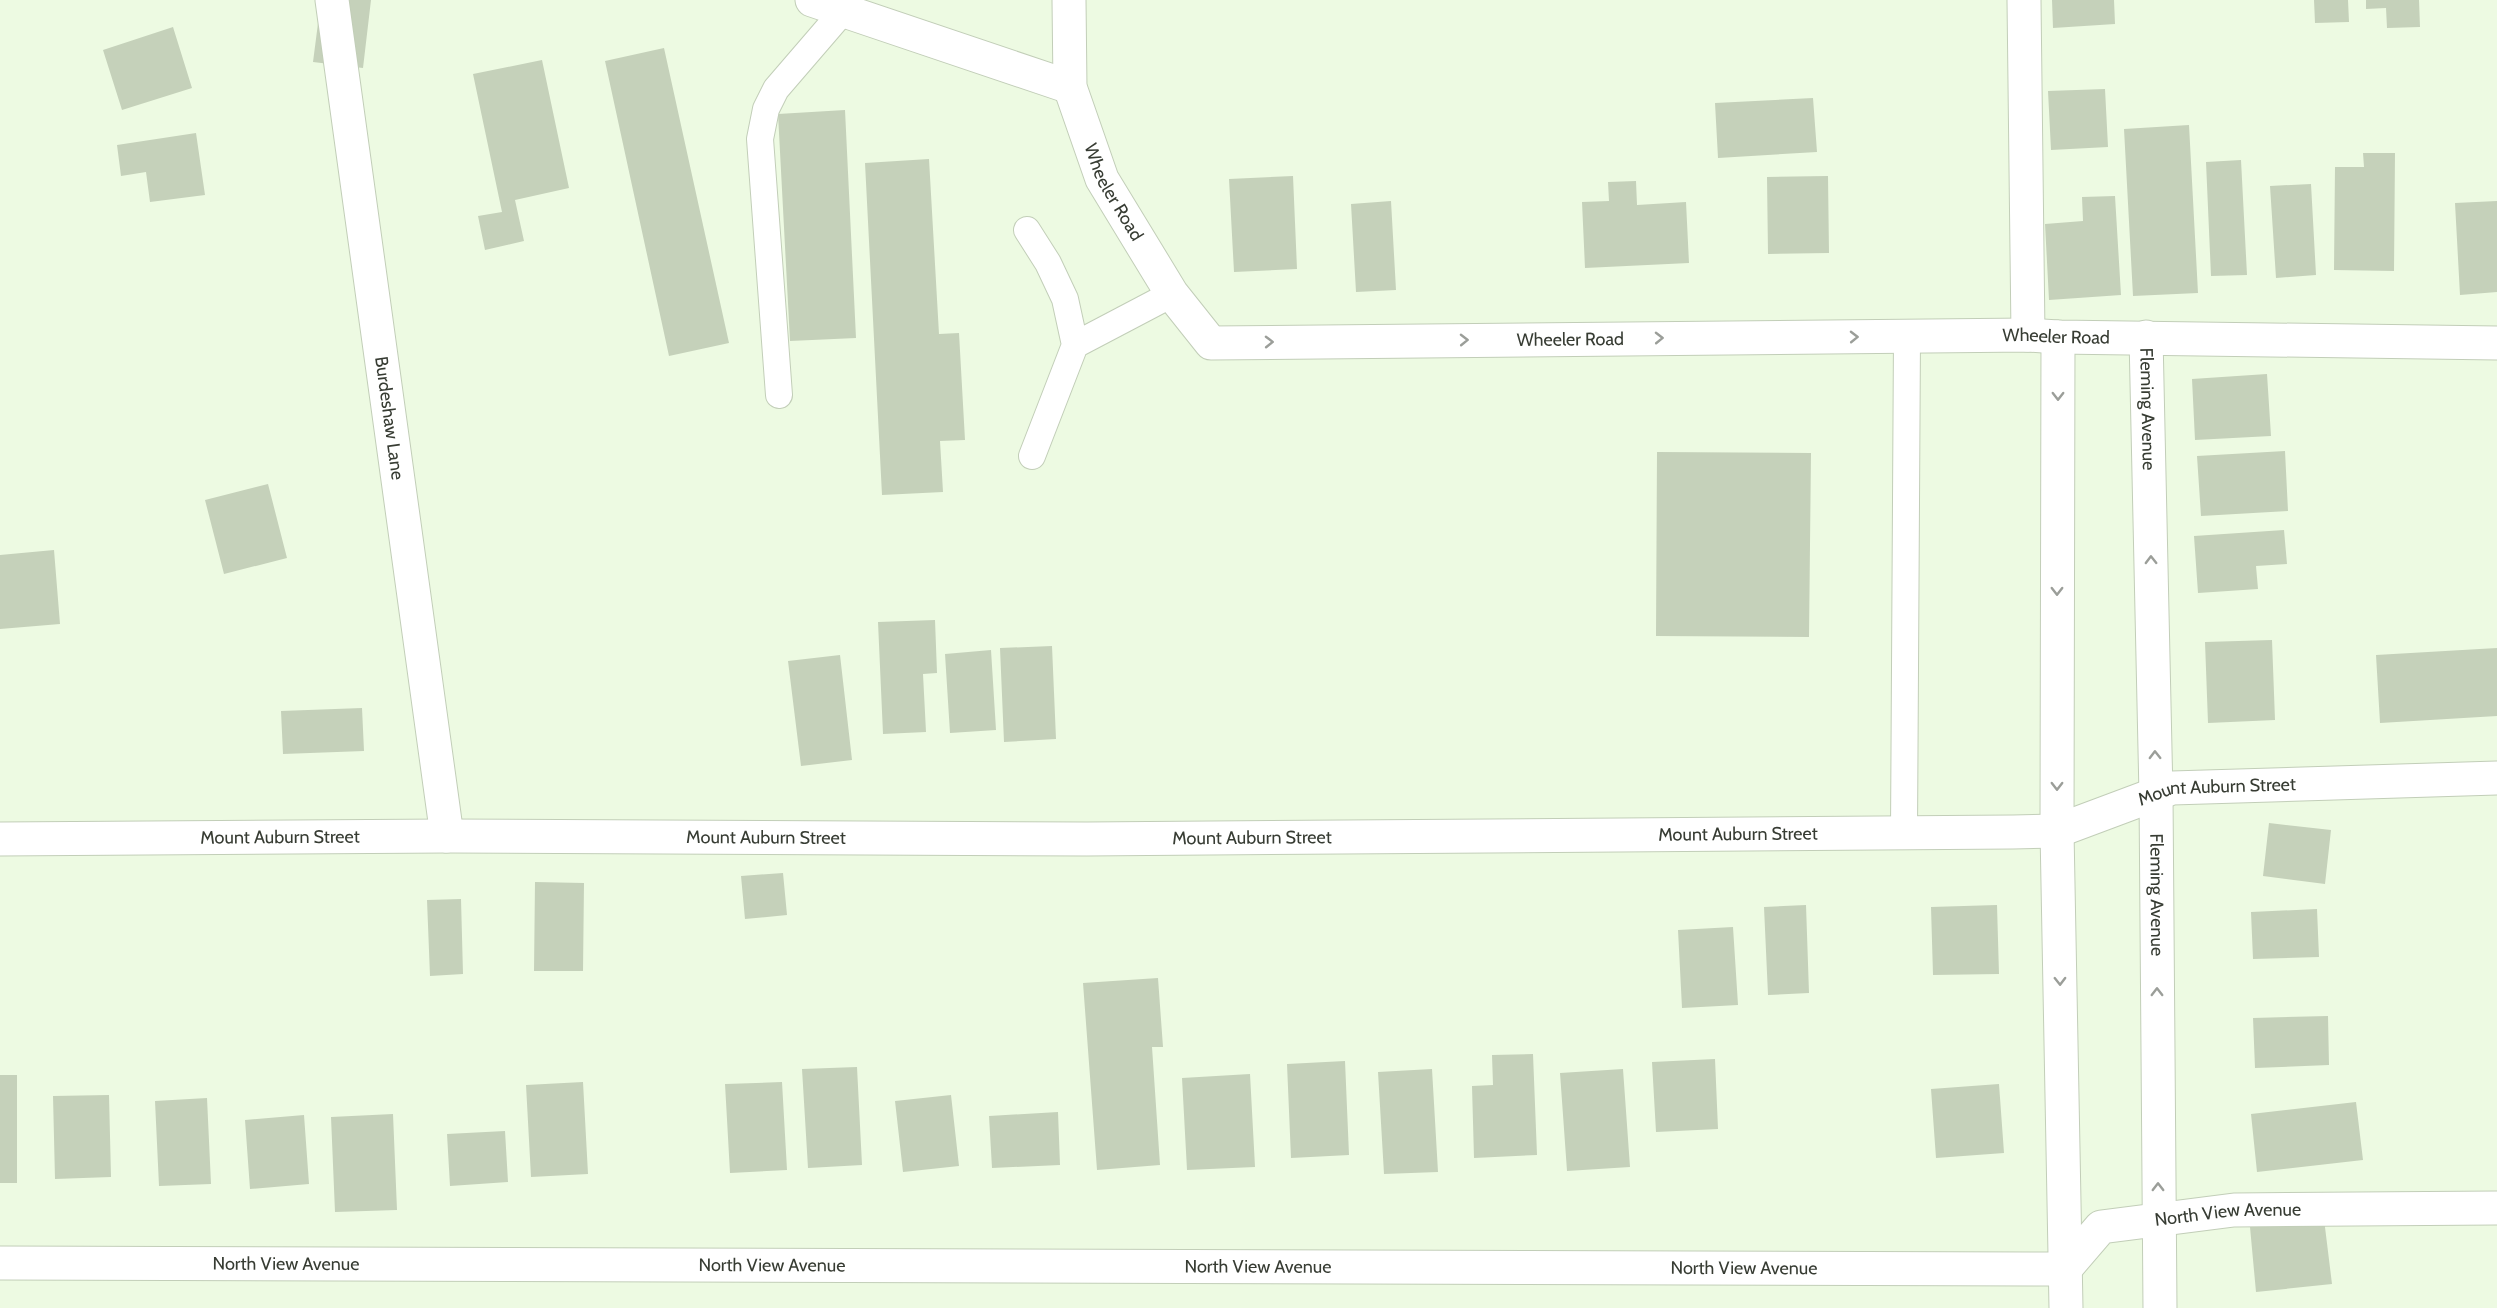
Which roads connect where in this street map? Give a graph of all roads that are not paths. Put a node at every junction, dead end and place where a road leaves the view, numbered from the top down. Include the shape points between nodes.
1 (332, 0) edge
2 (812, 0) edge
3 (1069, 0) edge
4 (2024, 0) edge
5 (844, 10) junction
6 (1070, 87) junction
7 (1026, 230) dead end
8 (1172, 294) junction
9 (1907, 336) junction
10 (2043, 336) junction
11 (2146, 337) junction
12 (2497, 343) edge
13 (1075, 345) junction
14 (779, 395) dead end
15 (1032, 456) dead end
16 (2497, 778) edge
17 (2156, 795) junction
18 (2057, 831) junction
19 (1904, 833) junction
20 (447, 836) junction
21 (0, 839) edge
22 (2497, 1208) edge
23 (2158, 1220) junction
24 (0, 1263) edge
25 (2065, 1269) junction
26 (2066, 1308) edge
27 (2160, 1308) edge

1 - 20 street, Burdeshaw Lane
2 - 5 street
3 - 6 street, Wheeler Road
4 - 10 street
5 - 6 street
5 - 14 lane via 776,89 766,109 760,139
6 - 8 street, Wheeler Road via 1102,179
7 - 13 lane via 1065,299
8 -> 9 street, Wheeler Road via 1211,342
8 - 13 lane
9 - 10 street, Wheeler Road
9 - 19 lane
10 - 11 street, Wheeler Road
10 -> 18 street
11 - 12 street, Wheeler Road
17 -> 11 street, Fleming Avenue
13 - 15 lane
16 - 17 street, Mount Auburn Street via 2172,788
17 - 18 street, Mount Auburn Street
23 -> 17 street, Fleming Avenue
18 - 19 street, Mount Auburn Street
18 -> 25 street
19 - 20 street, Mount Auburn Street via 1087,839
20 - 21 street, Mount Auburn Street
22 - 23 street, North View Avenue via 2234,1210
23 - 25 street, North View Avenue via 2101,1227
23 - 27 street, Fleming Avenue
24 - 25 street, North View Avenue
25 - 26 street

